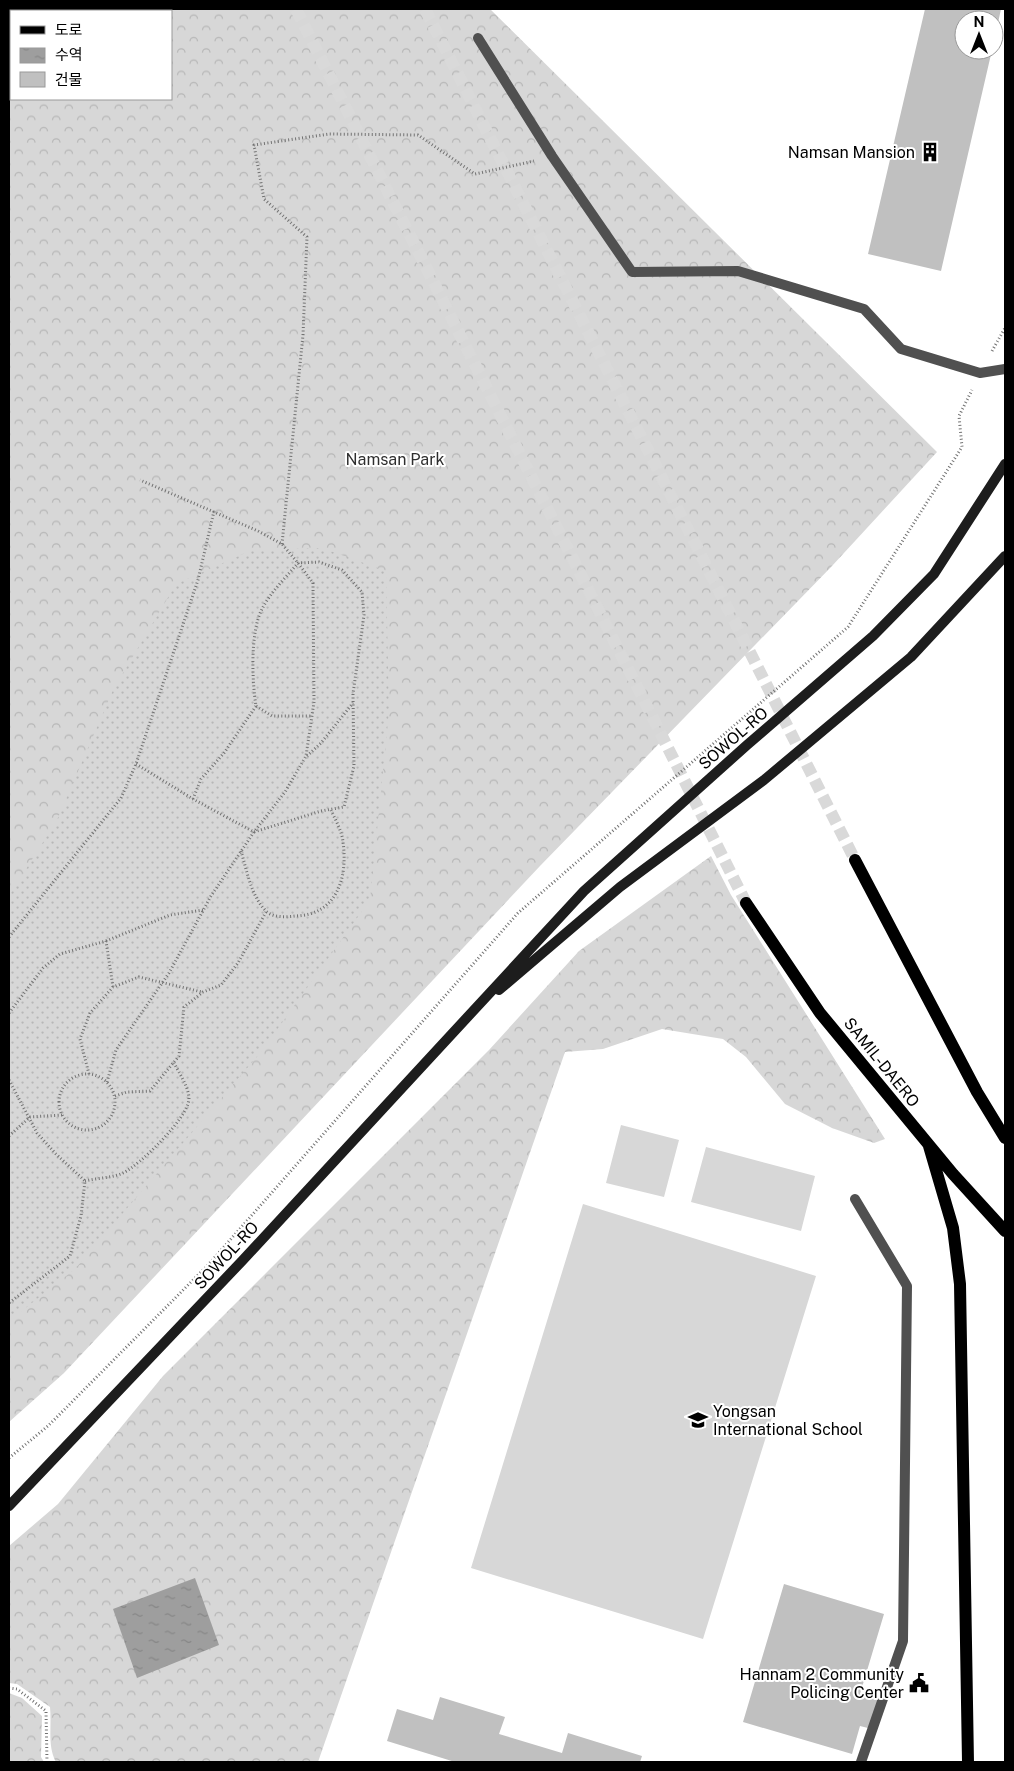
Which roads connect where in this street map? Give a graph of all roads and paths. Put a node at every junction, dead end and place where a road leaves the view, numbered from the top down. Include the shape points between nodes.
1 (478, 38) dead end
2 (552, 156) junction
3 (1005, 370) edge
4 (1005, 464) edge
5 (140, 480) dead end
6 (214, 512) junction
7 (282, 544) junction
8 (1005, 556) edge
9 (298, 563) junction
10 (353, 703) junction
11 (256, 706) junction
12 (312, 716) junction
13 (306, 756) junction
14 (136, 764) junction
15 (193, 799) junction
16 (331, 810) junction
17 (254, 832) junction
18 (241, 851) junction
19 (855, 860) tunnel mouth
20 (746, 903) tunnel mouth
21 (203, 910) junction
22 (266, 912) junction
23 (9, 938) edge
24 (106, 941) junction
25 (162, 982) junction
26 (113, 987) junction
27 (203, 992) junction
28 (9, 1012) edge
29 (462, 1021) junction
30 (174, 1063) junction
31 (89, 1074) junction
32 (9, 1080) edge
33 (107, 1082) junction
34 (115, 1096) junction
35 (62, 1115) junction
36 (30, 1118) junction
37 (9, 1136) edge
38 (1005, 1138) edge
39 (929, 1146) junction
40 (85, 1181) junction
41 (855, 1199) dead end
42 (1005, 1231) edge
43 (9, 1303) edge
44 (9, 1506) edge
45 (9, 1688) edge
46 (47, 1762) edge
47 (861, 1762) edge
48 (968, 1762) edge

1 - 2 street
2 - 3 street via 632,272 738,271 864,308 901,349 980,373
2 - 7 path via 475,174 418,135 329,134 254,145 264,198 306,237 303,335
4 - 29 main road, SOWOL-RO via 934,574 880,629 584,891
5 - 6 path
6 - 7 path
6 - 14 path via 198,580
7 - 9 path
8 - 29 main road, SOWOL-RO via 904,663 764,780 620,887
9 - 10 path via 319,562 342,570 362,592 364,614
9 - 11 path via 261,610 254,647
9 - 12 path via 313,583
10 - 13 path via 321,744
10 - 16 path via 354,766 344,807
11 - 12 path via 272,716
11 - 15 path via 224,753 201,779
12 - 13 path
13 - 17 path via 285,792
14 - 15 path
14 - 23 path via 121,798
15 - 17 path
16 - 17 path
16 - 22 path via 343,840 344,873 333,901 310,916 279,917
17 - 18 path
18 - 21 path
18 - 22 path via 253,891
19 - 38 main road via 977,1092
20 - 39 main road, SAMIL-DAERO via 820,1012
21 - 24 path via 170,914
21 - 25 path
22 - 27 path via 238,963 221,985
24 - 26 path
24 - 28 path via 60,954 43,968
25 - 26 path via 139,977
25 - 27 path
25 - 33 path via 116,1050
26 - 31 path via 90,1013 80,1039
27 - 30 path via 184,1006 179,1056
29 - 44 main road, SOWOL-RO via 242,1261
30 - 34 path via 150,1091
30 - 40 path via 189,1101 174,1127 147,1156 122,1173
31 - 33 path
31 - 35 path via 71,1080 64,1087 60,1096
32 - 36 path
33 - 34 path
34 - 35 path via 112,1116 97,1129 76,1128 68,1124
35 - 36 path
36 - 37 path
36 - 40 path via 37,1133
39 - 42 main road, SAMIL-DAERO
39 - 48 main road via 953,1228 960,1284
40 - 43 path via 81,1216 70,1256
41 - 47 street via 907,1286 903,1641
45 - 46 path via 17,1689 46,1711

